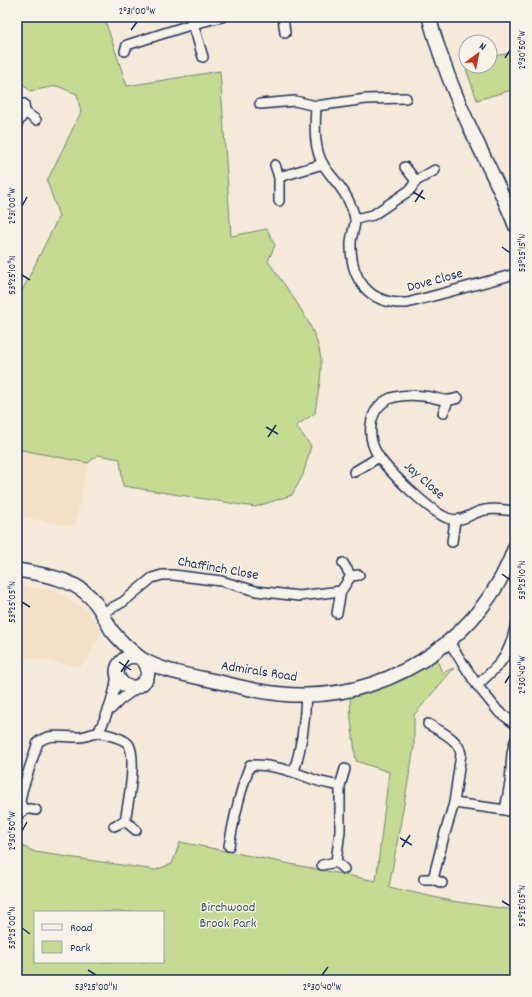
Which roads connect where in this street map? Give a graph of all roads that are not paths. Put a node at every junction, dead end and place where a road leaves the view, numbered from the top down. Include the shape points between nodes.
1 (222, 17) edge
2 (283, 17) edge
3 (429, 17) edge
4 (192, 21) edge
5 (285, 33) dead end
6 (125, 51) dead end
7 (203, 57) dead end
8 (406, 98) dead end
9 (260, 104) dead end
10 (316, 106) junction
11 (36, 120) dead end
12 (17, 124) edge
13 (324, 164) junction
14 (276, 165) dead end
15 (406, 167) dead end
16 (435, 170) dead end
17 (279, 177) junction
18 (416, 181) junction
19 (279, 201) dead end
20 (512, 204) edge
21 (355, 219) junction
22 (515, 224) edge
23 (515, 274) edge
24 (458, 398) dead end
25 (448, 401) junction
26 (443, 414) dead end
27 (379, 457) junction
28 (354, 472) dead end
29 (515, 511) edge
30 (455, 520) junction
31 (452, 542) dead end
32 (515, 547) edge
33 (343, 563) dead end
34 (17, 570) edge
35 (341, 591) junction
36 (102, 613) junction
37 (337, 613) dead end
38 (515, 628) edge
39 (112, 631) junction
40 (449, 642) junction
41 (141, 658) junction
42 (117, 671) junction
43 (175, 673) junction
44 (142, 684) junction
45 (477, 684) junction
46 (306, 696) junction
47 (109, 710) junction
48 (428, 724) dead end
49 (515, 724) edge
50 (98, 733) junction
51 (515, 741) edge
52 (345, 769) dead end
53 (294, 771) junction
54 (340, 786) junction
55 (454, 802) junction
56 (36, 810) dead end
57 (505, 810) junction
58 (515, 814) edge
59 (125, 821) junction
60 (114, 826) dead end
61 (136, 830) dead end
62 (229, 846) dead end
63 (336, 862) junction
64 (322, 865) dead end
65 (344, 869) dead end
66 (442, 883) dead end

1 - 4 street
2 - 5 street
3 - 20 street via 452,86 474,136
4 - 6 street via 127,45
4 - 7 street
8 - 10 street via 366,99
9 - 10 street via 295,101
10 - 13 street, Dove Close via 317,145
11 - 12 street via 25,108
13 - 17 street
13 - 21 street, Dove Close via 350,202
14 - 17 street
15 - 18 street
16 - 18 street
17 - 19 street
18 - 21 street via 410,190 373,215
20 - 22 street
21 - 23 street, Dove Close via 351,242 354,266 362,285 372,295 386,301 407,303
24 - 25 street, Jay Close
25 - 26 street
25 - 27 street, Jay Close via 426,396 402,396 380,404 370,427 372,442
27 - 28 street
27 - 30 street, Jay Close via 430,507 441,515
29 - 30 street via 487,509
30 - 31 street
32 - 40 street, Admirals Road via 499,582 484,605 467,626
33 - 35 street via 355,575
34 - 36 street, Admirals Road via 58,578 76,586 96,603
35 - 36 street, Chaffinch Close via 299,596 256,591 221,581 162,575 152,578 123,602
35 - 37 street
36 - 39 street, Admirals Road
38 - 45 street via 512,643 500,664
39 - 41 street, Admirals Road
39 - 42 street, Admirals Road via 116,643
40 - 45 street
40 - 46 street, Admirals Road via 416,664 379,681 351,690
41 - 42 street via 125,658
41 - 43 street, Admirals Road
41 - 44 street via 146,663 148,673
42 - 44 street via 122,683 136,687
42 - 47 street via 114,697
43 - 44 street, Admirals Road
43 - 46 street, Admirals Road via 274,693
44 - 47 street
45 - 49 street via 498,711
46 - 53 street via 304,732
47 - 50 street
48 - 55 street via 458,744 460,749
50 - 56 street via 69,738 49,736 38,742 20,802 21,812
50 - 59 street via 124,740 129,746 132,765
51 - 57 street
52 - 54 street
53 - 54 street via 317,781
53 - 62 street via 262,764 250,765 233,819
54 - 63 street via 340,831
55 - 57 street
55 - 66 street via 429,879
57 - 58 street
59 - 60 street
59 - 61 street
63 - 64 street
63 - 65 street

